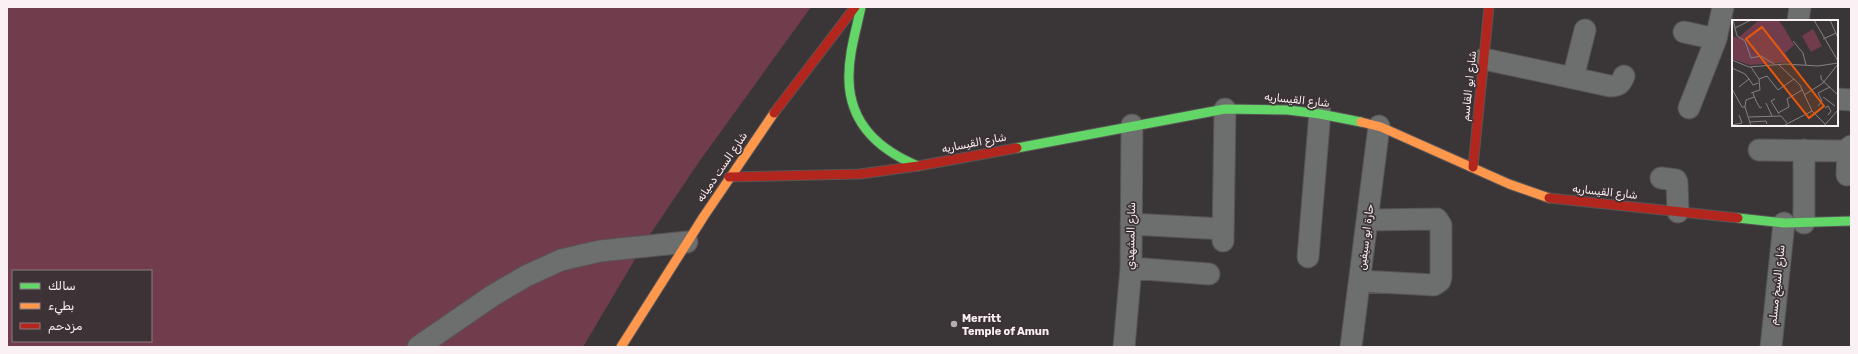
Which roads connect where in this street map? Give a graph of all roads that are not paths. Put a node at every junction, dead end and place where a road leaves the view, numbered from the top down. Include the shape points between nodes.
1 (855, 7) edge
2 (861, 7) edge
3 (1489, 7) edge
4 (1723, 7) edge
5 (1800, 7) edge
6 (1798, 20) edge
7 (1585, 30) dead end
8 (1684, 32) dead end
9 (1716, 39) junction
10 (1484, 59) junction
11 (1624, 76) dead end
12 (1573, 78) junction
13 (1838, 99) edge
14 (1851, 100) edge
15 (1690, 108) dead end
16 (1225, 109) junction
17 (1320, 112) junction
18 (1132, 126) junction
19 (1379, 126) junction
20 (1850, 148) edge
21 (1758, 150) dead end
22 (1804, 150) junction
23 (918, 166) junction
24 (1473, 167) junction
25 (1847, 175) dead end
26 (729, 177) junction
27 (1661, 178) dead end
28 (1678, 212) junction
29 (1368, 220) junction
30 (1851, 221) edge
31 (1794, 223) junction
32 (1131, 224) junction
33 (687, 242) junction
34 (1308, 257) dead end
35 (1131, 268) junction
36 (1209, 274) dead end
37 (1360, 281) junction
38 (418, 347) edge
39 (620, 347) edge
40 (1124, 347) edge
41 (1352, 347) edge
42 (1771, 347) edge

1 - 26 street, شارع الست دميانه via 794,85
2 - 23 street via 849,80 853,103 863,125 878,143 896,157
3 - 10 street, شارع ابو القاسم
4 - 9 street
5 - 6 street
7 - 12 street
8 - 9 street
9 - 15 street
10 - 12 street
10 - 24 street, شارع ابو القاسم
11 - 12 street via 1622,82 1616,86
13 - 14 street
16 - 17 street, شارع القيساريه via 1273,108
16 - 18 street, شارع القيساريه
16 - 32 street via 1223,235
17 - 19 street, شارع القيساريه
17 - 34 street
18 - 23 street, شارع القيساريه
18 - 32 street, شارع المشهدي
19 - 24 street, شارع القيساريه
19 - 29 street, حارة ابو سيفين
20 - 22 street
20 - 25 street
21 - 22 street
22 - 31 street, شارع الشيخ مسلم
23 - 26 street, شارع القيساريه via 860,174
24 - 28 street, شارع القيساريه via 1498,181 1554,199
26 - 33 street, شارع الست دميانه
27 - 28 street via 1676,180
28 - 31 street, شارع القيساريه
29 - 37 street, حارة ابو سيفين
29 - 37 street via 1437,219 1441,225 1441,277 1434,285
30 - 31 street, شارع القيساريه
31 - 42 street, شارع الشيخ مسلم
32 - 35 street, شارع المشهدي
33 - 38 street via 600,251 560,260 492,296
33 - 39 street, شارع الست دميانه
35 - 36 street
35 - 40 street, شارع المشهدي
37 - 41 street, حارة ابو سيفين

